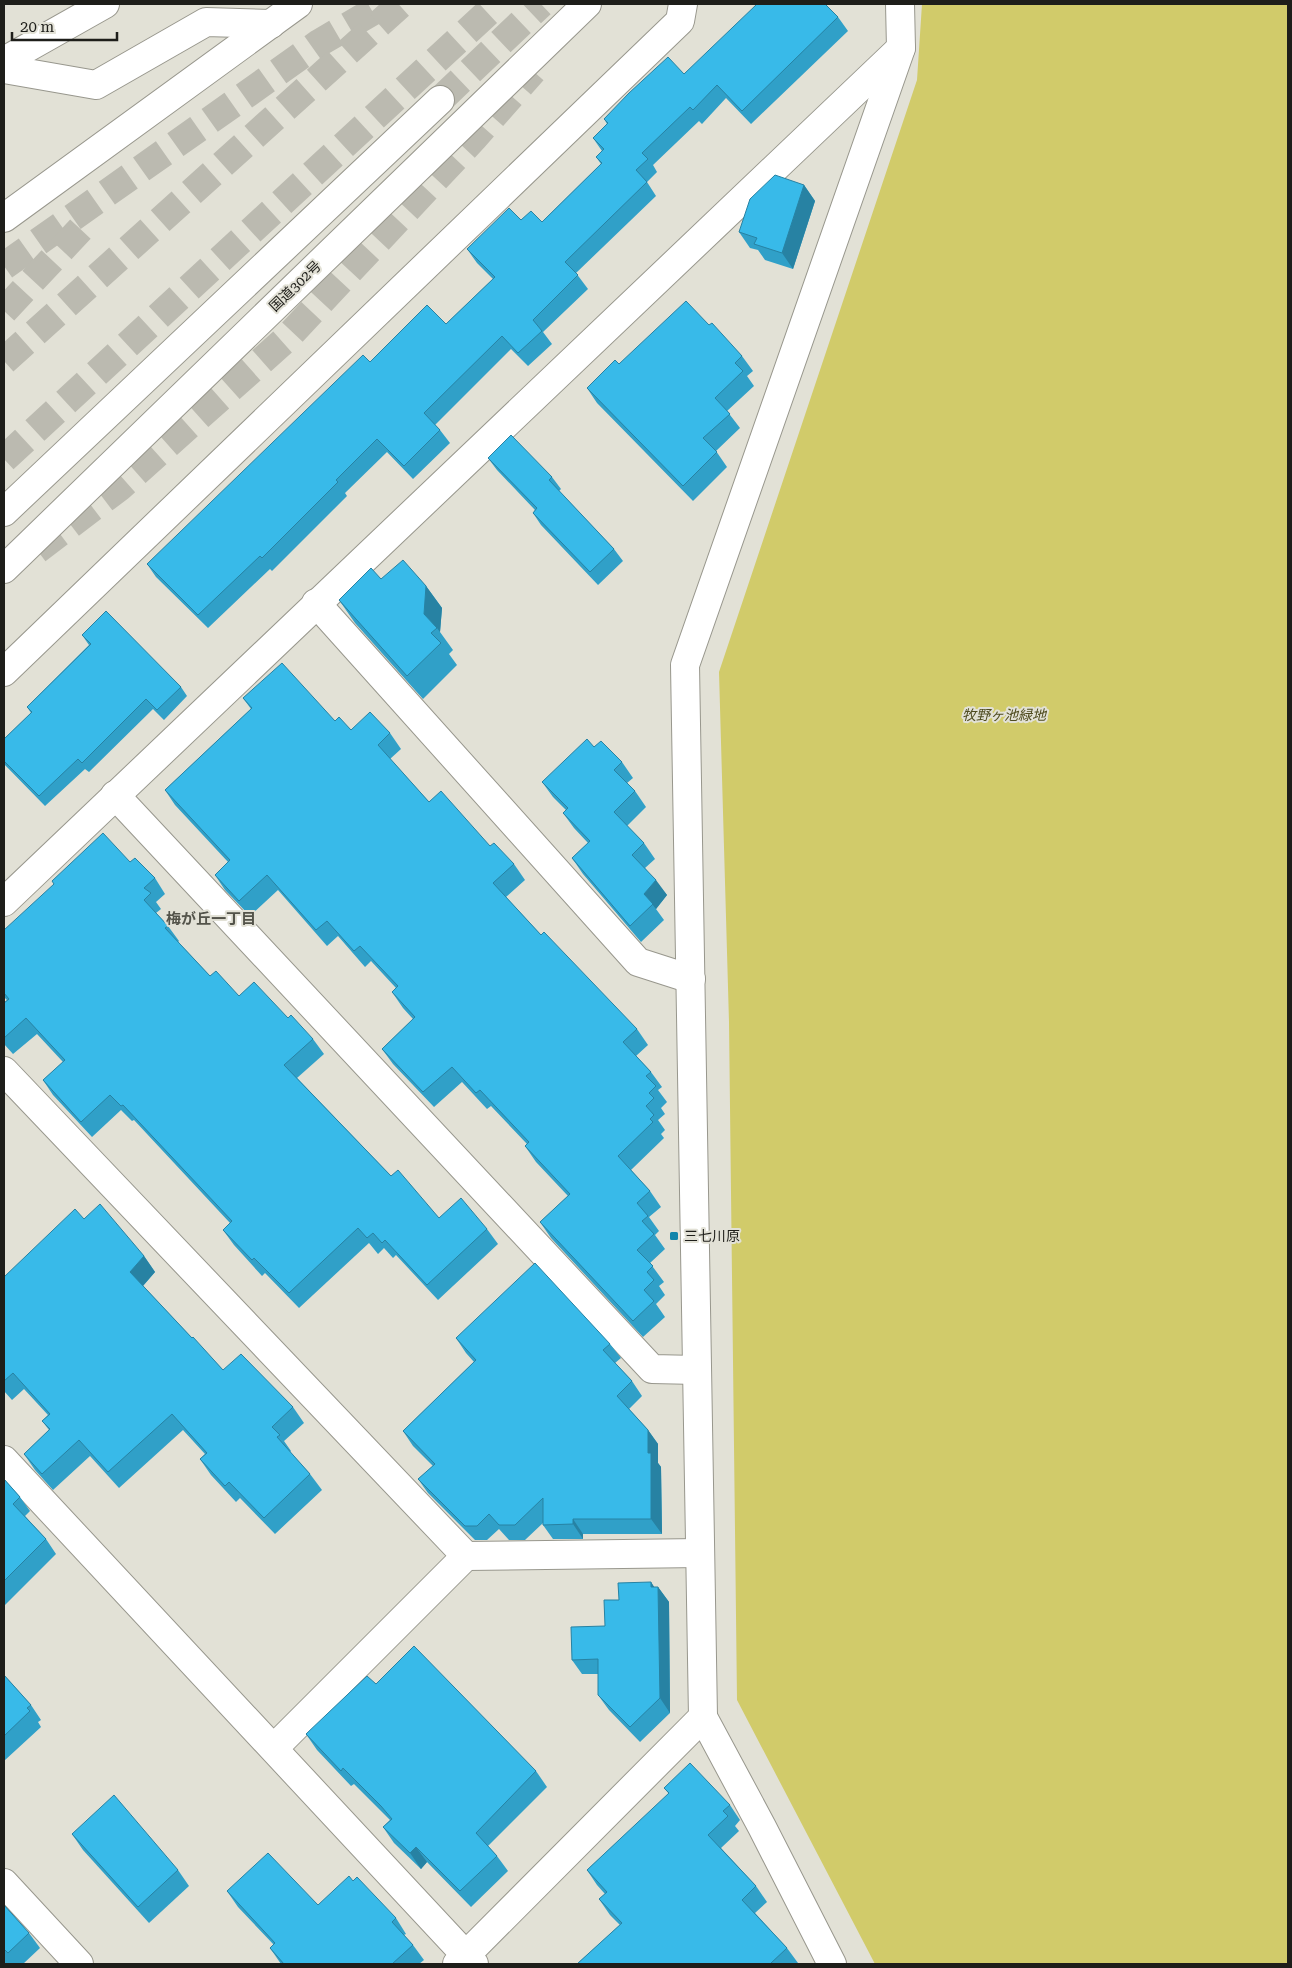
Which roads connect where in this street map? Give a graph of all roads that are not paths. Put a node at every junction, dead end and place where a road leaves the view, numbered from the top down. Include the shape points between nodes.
1 (105, 4) edge
2 (298, 4) edge
3 (587, 4) edge
4 (683, 4) edge
5 (900, 4) edge
6 (271, 24) junction
7 (901, 48) junction
8 (4, 61) edge
9 (4, 69) edge
10 (440, 100) tunnel mouth
11 (4, 218) edge
12 (4, 512) edge
13 (4, 569) edge
14 (316, 603) junction
15 (4, 672) edge
16 (115, 795) junction
17 (4, 902) edge
18 (691, 979) junction
19 (4, 1071) edge
20 (697, 1370) junction
21 (4, 1460) edge
22 (700, 1553) junction
23 (466, 1556) junction
24 (703, 1718) junction
25 (274, 1748) junction
26 (4, 1883) edge
27 (465, 1961) edge
28 (79, 1964) edge
29 (832, 1964) edge

1 - 8 main road
2 - 6 main road
3 - 13 main road, 国道302号
4 - 15 main road via 680,21
5 - 7 main road
6 - 9 main road via 206,22 96,85
6 - 11 main road
7 - 14 main road
7 - 18 main road via 685,665
10 - 12 main road
14 - 16 main road
14 - 18 main road via 638,962
16 - 17 main road
16 - 20 main road via 652,1369
18 - 20 main road
19 - 23 main road
20 - 22 main road
21 - 25 main road
22 - 23 main road
22 - 24 main road
23 - 25 main road
24 - 27 main road
24 - 29 main road
25 - 27 main road
26 - 28 main road

